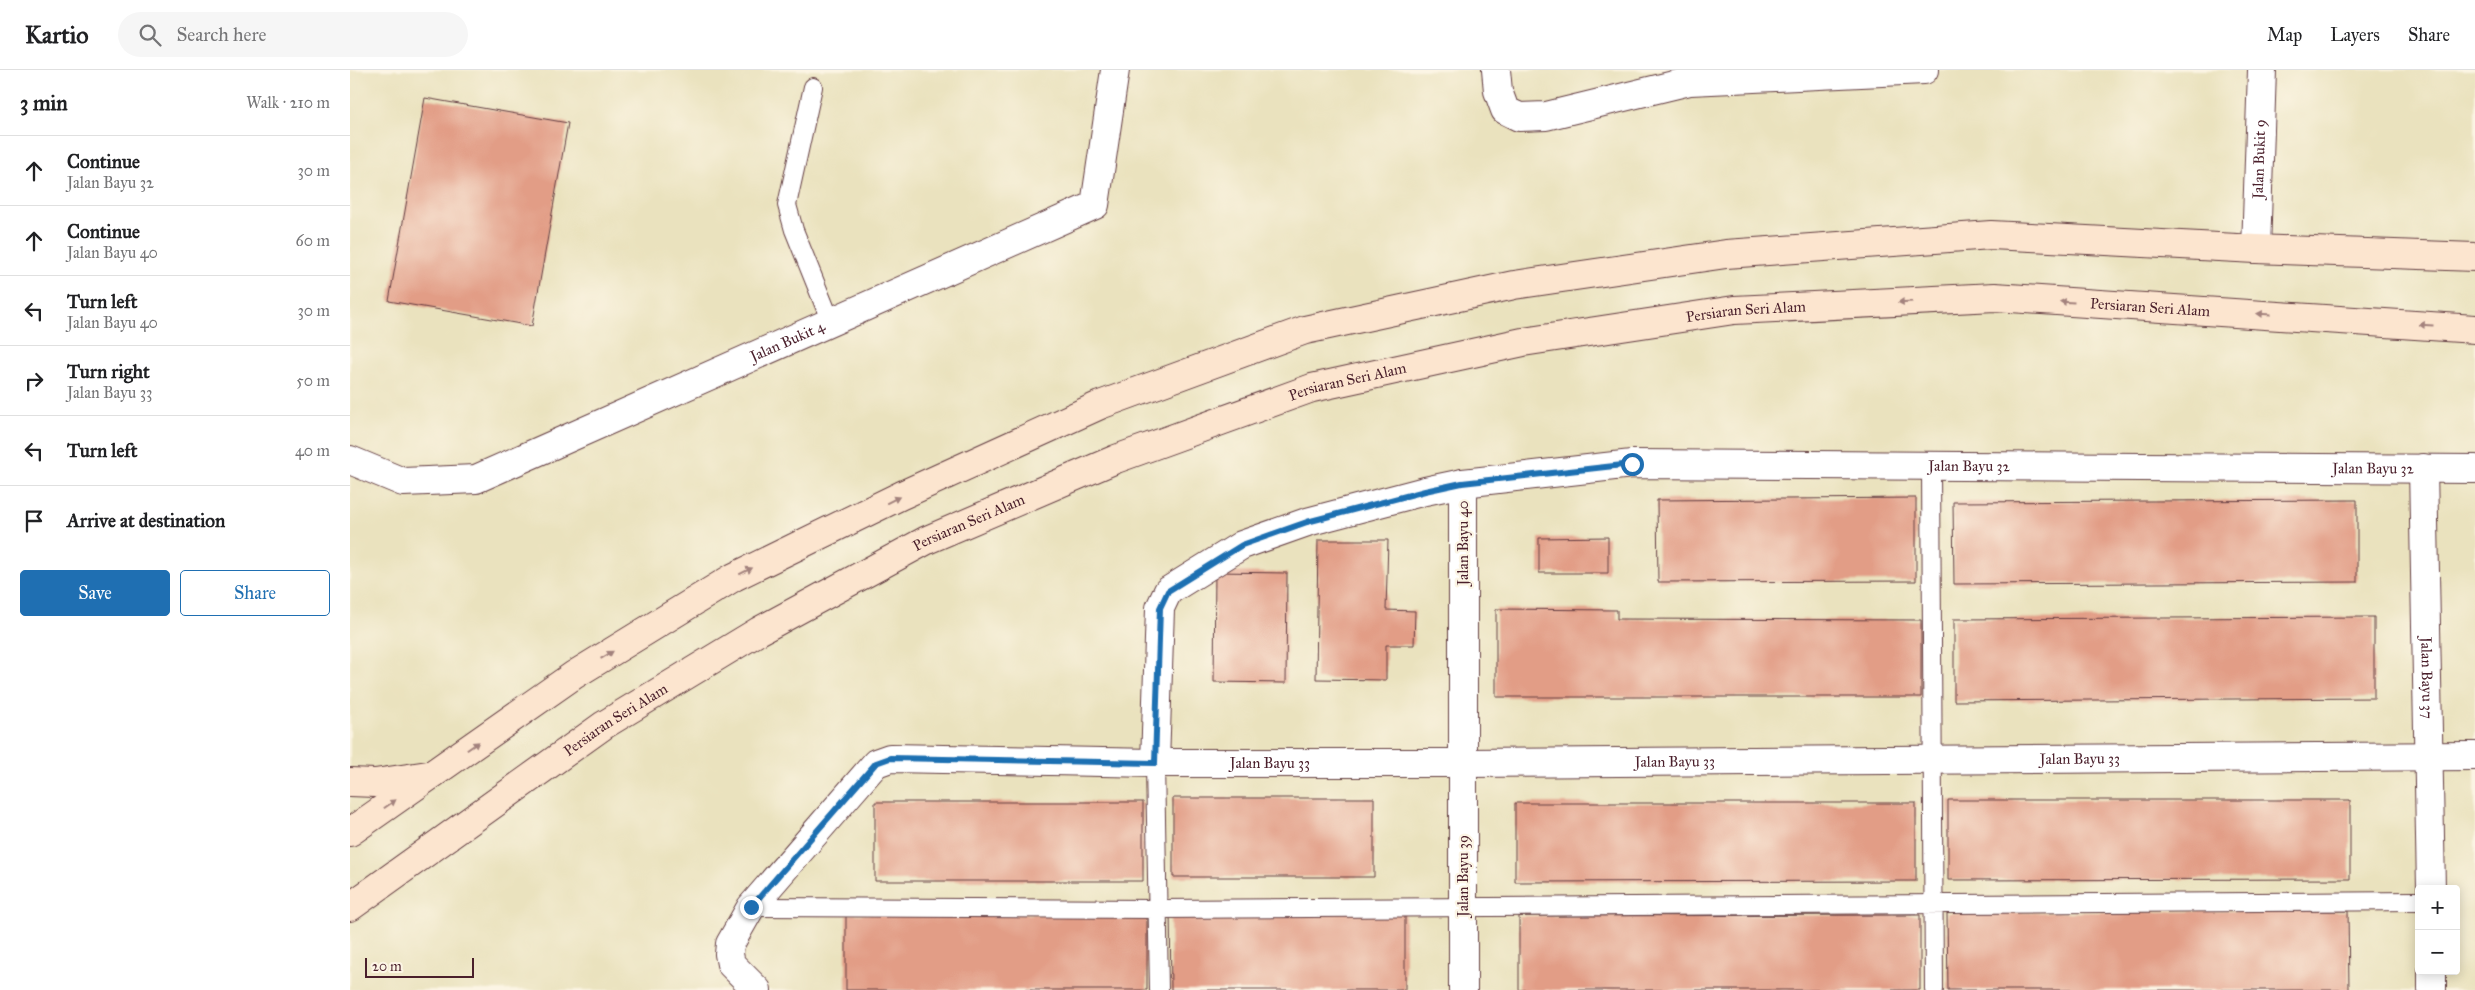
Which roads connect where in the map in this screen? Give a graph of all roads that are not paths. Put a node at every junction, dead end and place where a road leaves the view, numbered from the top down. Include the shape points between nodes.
1 (1115, 70) edge
2 (1496, 70) edge
3 (1924, 70) edge
4 (2262, 70) edge
5 (1691, 76) edge
6 (813, 87) dead end
7 (2256, 249) junction
8 (2475, 257) edge
9 (831, 322) junction
10 (2475, 329) edge
11 (350, 460) edge
12 (1931, 465) junction
13 (2423, 468) junction
14 (2475, 469) edge
15 (1462, 483) junction
16 (2430, 755) junction
17 (2475, 756) edge
18 (1933, 759) junction
19 (1155, 763) junction
20 (1464, 763) junction
21 (433, 774) junction
22 (350, 782) edge
23 (350, 832) edge
24 (2431, 885) edge
25 (2415, 901) edge
26 (1933, 906) junction
27 (350, 907) edge
28 (751, 907) junction
29 (1463, 907) junction
30 (1158, 909) junction
31 (2432, 975) edge
32 (757, 990) edge
33 (1159, 990) edge
34 (1463, 990) edge
35 (1934, 990) edge
36 (2432, 990) edge

1 - 9 street, Jalan Bukit 4 via 1095,205
2 - 5 street via 1498,91 1505,110 1519,117 1546,116
3 - 5 street
4 - 7 street, Jalan Bukit 9
6 - 9 lane via 787,206
7 - 8 main road
21 -> 7 main road via 574,675 734,577 902,495 1100,405 1305,330 1514,285 1726,254 1991,236
9 - 11 street, Jalan Bukit 4 via 476,479 403,482
10 -> 27 main road, Persiaran Seri Alam via 1996,297 1734,310 1523,342 1312,388 1116,459 927,540 759,631 604,725
12 - 13 street, Jalan Bayu 32
12 - 15 street, Jalan Bayu 32 via 1632,464
12 - 18 lane
13 - 14 street, Jalan Bayu 32
13 - 16 street, Jalan Bayu 37
15 - 19 street, Jalan Bayu 40 via 1307,522 1242,545 1168,591 1160,608
15 - 20 street, Jalan Bayu 40
16 - 17 street, Jalan Bayu 33
16 - 18 street, Jalan Bayu 33
16 - 24 street, Jalan Bayu 37
18 - 20 street, Jalan Bayu 33
18 - 26 lane
19 - 20 street, Jalan Bayu 33
19 - 28 street, Jalan Bayu 33 via 890,758 876,763
19 - 30 lane
20 - 29 street, Jalan Bayu 39
21 - 22 main road via 375,783
23 -> 21 main road
25 - 26 lane
26 - 29 lane
26 - 35 lane
28 - 30 lane
28 - 32 street via 730,944 729,954 738,972
29 - 30 lane
29 - 34 street, Jalan Bayu 39
30 - 33 lane
31 - 36 street

